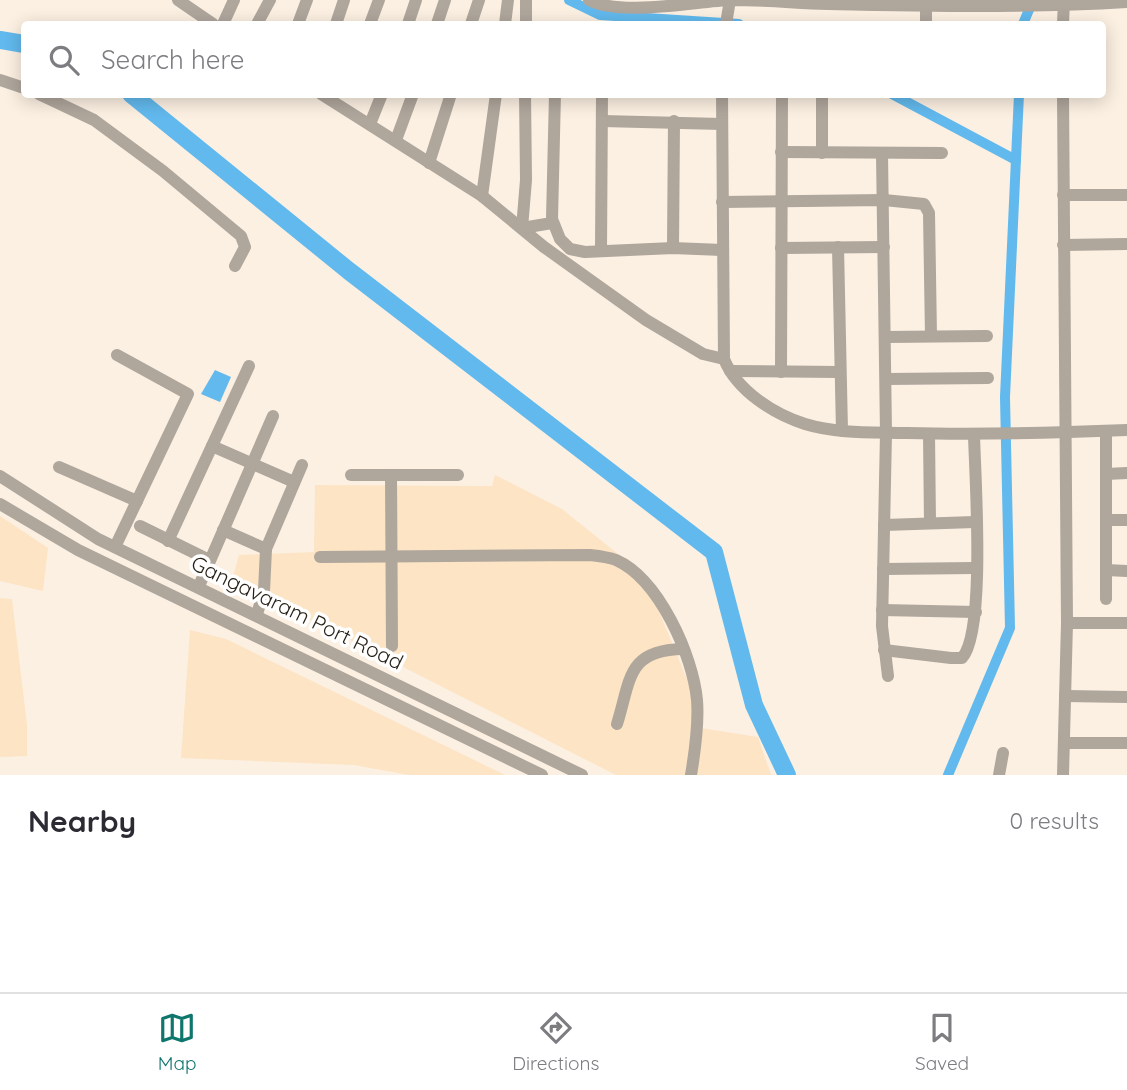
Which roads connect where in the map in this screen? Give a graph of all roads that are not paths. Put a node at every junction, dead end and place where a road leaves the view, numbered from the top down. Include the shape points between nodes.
1 (178, 0) edge
2 (234, 0) edge
3 (270, 0) edge
4 (307, 0) edge
5 (344, 0) edge
6 (379, 0) edge
7 (416, 0) edge
8 (445, 0) edge
9 (479, 0) edge
10 (508, 0) edge
11 (526, 0) edge
12 (589, 0) edge
13 (730, 0) edge
14 (827, 2) edge
15 (1127, 2) edge
16 (630, 3) edge
17 (1064, 3) edge
18 (192, 4) edge
19 (674, 4) edge
20 (926, 5) junction
21 (727, 19) edge
22 (210, 21) edge
23 (224, 21) edge
24 (259, 21) edge
25 (299, 21) edge
26 (336, 21) edge
27 (371, 21) edge
28 (409, 21) edge
29 (438, 21) edge
30 (472, 21) edge
31 (505, 21) edge
32 (526, 21) edge
33 (926, 21) edge
34 (1063, 21) edge
35 (0, 80) edge
36 (21, 87) edge
37 (47, 98) edge
38 (380, 98) edge
39 (411, 98) edge
40 (450, 98) edge
41 (495, 98) edge
42 (526, 98) edge
43 (555, 98) edge
44 (602, 98) edge
45 (722, 98) edge
46 (782, 98) edge
47 (822, 98) edge
48 (1063, 98) edge
49 (337, 99) edge
50 (602, 121) junction
51 (674, 121) junction
52 (370, 124) junction
53 (722, 124) junction
54 (396, 139) junction
55 (780, 152) junction
56 (822, 153) junction
57 (942, 153) dead end
58 (882, 154) junction
59 (429, 163) junction
60 (1063, 195) junction
61 (1127, 195) edge
62 (482, 197) junction
63 (780, 199) junction
64 (884, 200) junction
65 (722, 202) junction
66 (552, 223) junction
67 (523, 228) junction
68 (1127, 244) edge
69 (1063, 245) junction
70 (838, 247) junction
71 (884, 247) junction
72 (673, 248) junction
73 (781, 248) junction
74 (722, 250) junction
75 (601, 251) junction
76 (235, 266) dead end
77 (931, 336) junction
78 (987, 336) dead end
79 (886, 337) junction
80 (117, 355) dead end
81 (727, 365) junction
82 (249, 366) dead end
83 (781, 372) junction
84 (839, 372) junction
85 (988, 378) dead end
86 (886, 379) junction
87 (273, 416) dead end
88 (1127, 430) edge
89 (842, 431) junction
90 (1106, 431) junction
91 (886, 433) junction
92 (1063, 433) junction
93 (929, 434) junction
94 (974, 435) junction
95 (212, 446) junction
96 (252, 464) junction
97 (302, 465) dead end
98 (59, 467) dead end
99 (1127, 472) edge
100 (1106, 474) junction
101 (351, 475) dead end
102 (391, 475) junction
103 (458, 475) dead end
104 (0, 476) edge
105 (294, 482) junction
106 (137, 501) junction
107 (0, 504) edge
108 (1106, 520) junction
109 (1127, 520) edge
110 (975, 522) junction
111 (930, 523) junction
112 (884, 525) junction
113 (140, 526) dead end
114 (223, 530) junction
115 (168, 541) junction
116 (115, 547) junction
117 (266, 549) junction
118 (394, 557) junction
119 (320, 558) dead end
120 (209, 560) junction
121 (975, 568) junction
122 (883, 569) junction
123 (1106, 570) junction
124 (1127, 570) edge
125 (198, 586) junction
126 (1106, 598) dead end
127 (882, 610) junction
128 (976, 611) junction
129 (257, 614) junction
130 (1067, 623) junction
131 (1127, 624) edge
132 (392, 646) dead end
133 (683, 649) junction
134 (884, 650) junction
135 (888, 676) dead end
136 (1065, 696) junction
137 (1127, 697) edge
138 (617, 724) dead end
139 (1064, 743) junction
140 (1127, 743) edge
141 (1003, 753) dead end
142 (542, 775) edge
143 (582, 775) edge
144 (691, 775) edge
145 (999, 775) edge
146 (1063, 775) edge

1 - 18 street
2 - 23 street
3 - 24 street
4 - 25 street
5 - 26 street
6 - 27 street
7 - 28 street
8 - 29 street
9 - 30 street
10 - 31 street
11 - 32 street
12 - 16 street
13 - 14 street
13 - 19 street
13 - 21 street
14 - 20 street
15 - 17 street
16 - 19 street
17 - 20 street
17 - 34 street
18 - 22 street
20 - 33 street
35 - 36 street
37 - 76 street via 114,134 241,236 245,247
38 - 52 street
39 - 54 street
40 - 59 street
41 - 62 street
42 - 67 street
43 - 66 street
44 - 50 street
45 - 53 street
46 - 55 street
47 - 56 street
48 - 60 street
49 - 52 street
50 - 51 street
50 - 75 street
51 - 53 street
51 - 72 street
52 - 54 street
53 - 65 street
54 - 59 street
55 - 56 street
55 - 63 street
56 - 58 street
57 - 58 street
58 - 64 street
59 - 62 street
60 - 61 street
60 - 69 street
62 - 67 street
63 - 64 street
63 - 65 street
63 - 73 street
64 - 71 street
64 - 77 street via 927,206
65 - 74 street
66 - 67 street
66 - 75 street via 570,249
67 - 81 street via 646,320
68 - 69 street
69 - 92 street
70 - 71 street
70 - 73 street
70 - 84 street
71 - 79 street
72 - 74 street
72 - 75 street
73 - 83 street
74 - 81 street
77 - 78 street
77 - 79 street
79 - 86 street
80 - 106 street via 188,394
81 - 83 street
81 - 89 street via 748,391 787,417
82 - 95 street
83 - 84 street
84 - 89 street
85 - 86 street
86 - 91 street
87 - 96 street
88 - 90 street
89 - 91 street
90 - 92 street
90 - 100 street
91 - 93 street
91 - 112 street
92 - 94 street
92 - 130 street
93 - 94 street
93 - 111 street
94 - 110 street
95 - 96 street
95 - 115 street
96 - 105 street
96 - 114 street
97 - 105 street
98 - 106 street
99 - 100 street
100 - 108 street
101 - 102 street
102 - 103 street
102 - 118 street
104 - 116 street, Gangavaram Port Road
105 - 117 street
106 - 116 street
107 - 142 street, Gangavaram Port Road via 78,550
108 - 109 street
108 - 123 street
110 - 111 street
110 - 121 street
111 - 112 street
112 - 122 street
113 - 115 street
114 - 117 street
114 - 120 street
115 - 120 street
116 - 125 street, Gangavaram Port Road
117 - 129 street via 264,590
118 - 119 street
118 - 132 street
118 - 133 street via 607,558 636,574 662,604
120 - 125 street
121 - 122 street
121 - 128 street
122 - 127 street
123 - 124 street
123 - 126 street
125 - 129 street, Gangavaram Port Road
127 - 128 street
127 - 134 street
128 - 134 street via 968,651 962,657
129 - 143 street, Gangavaram Port Road
130 - 131 street
130 - 136 street
133 - 138 street via 648,653 639,662
133 - 144 street via 697,700
134 - 135 street
136 - 137 street
136 - 139 street
139 - 140 street
139 - 146 street
141 - 145 street

